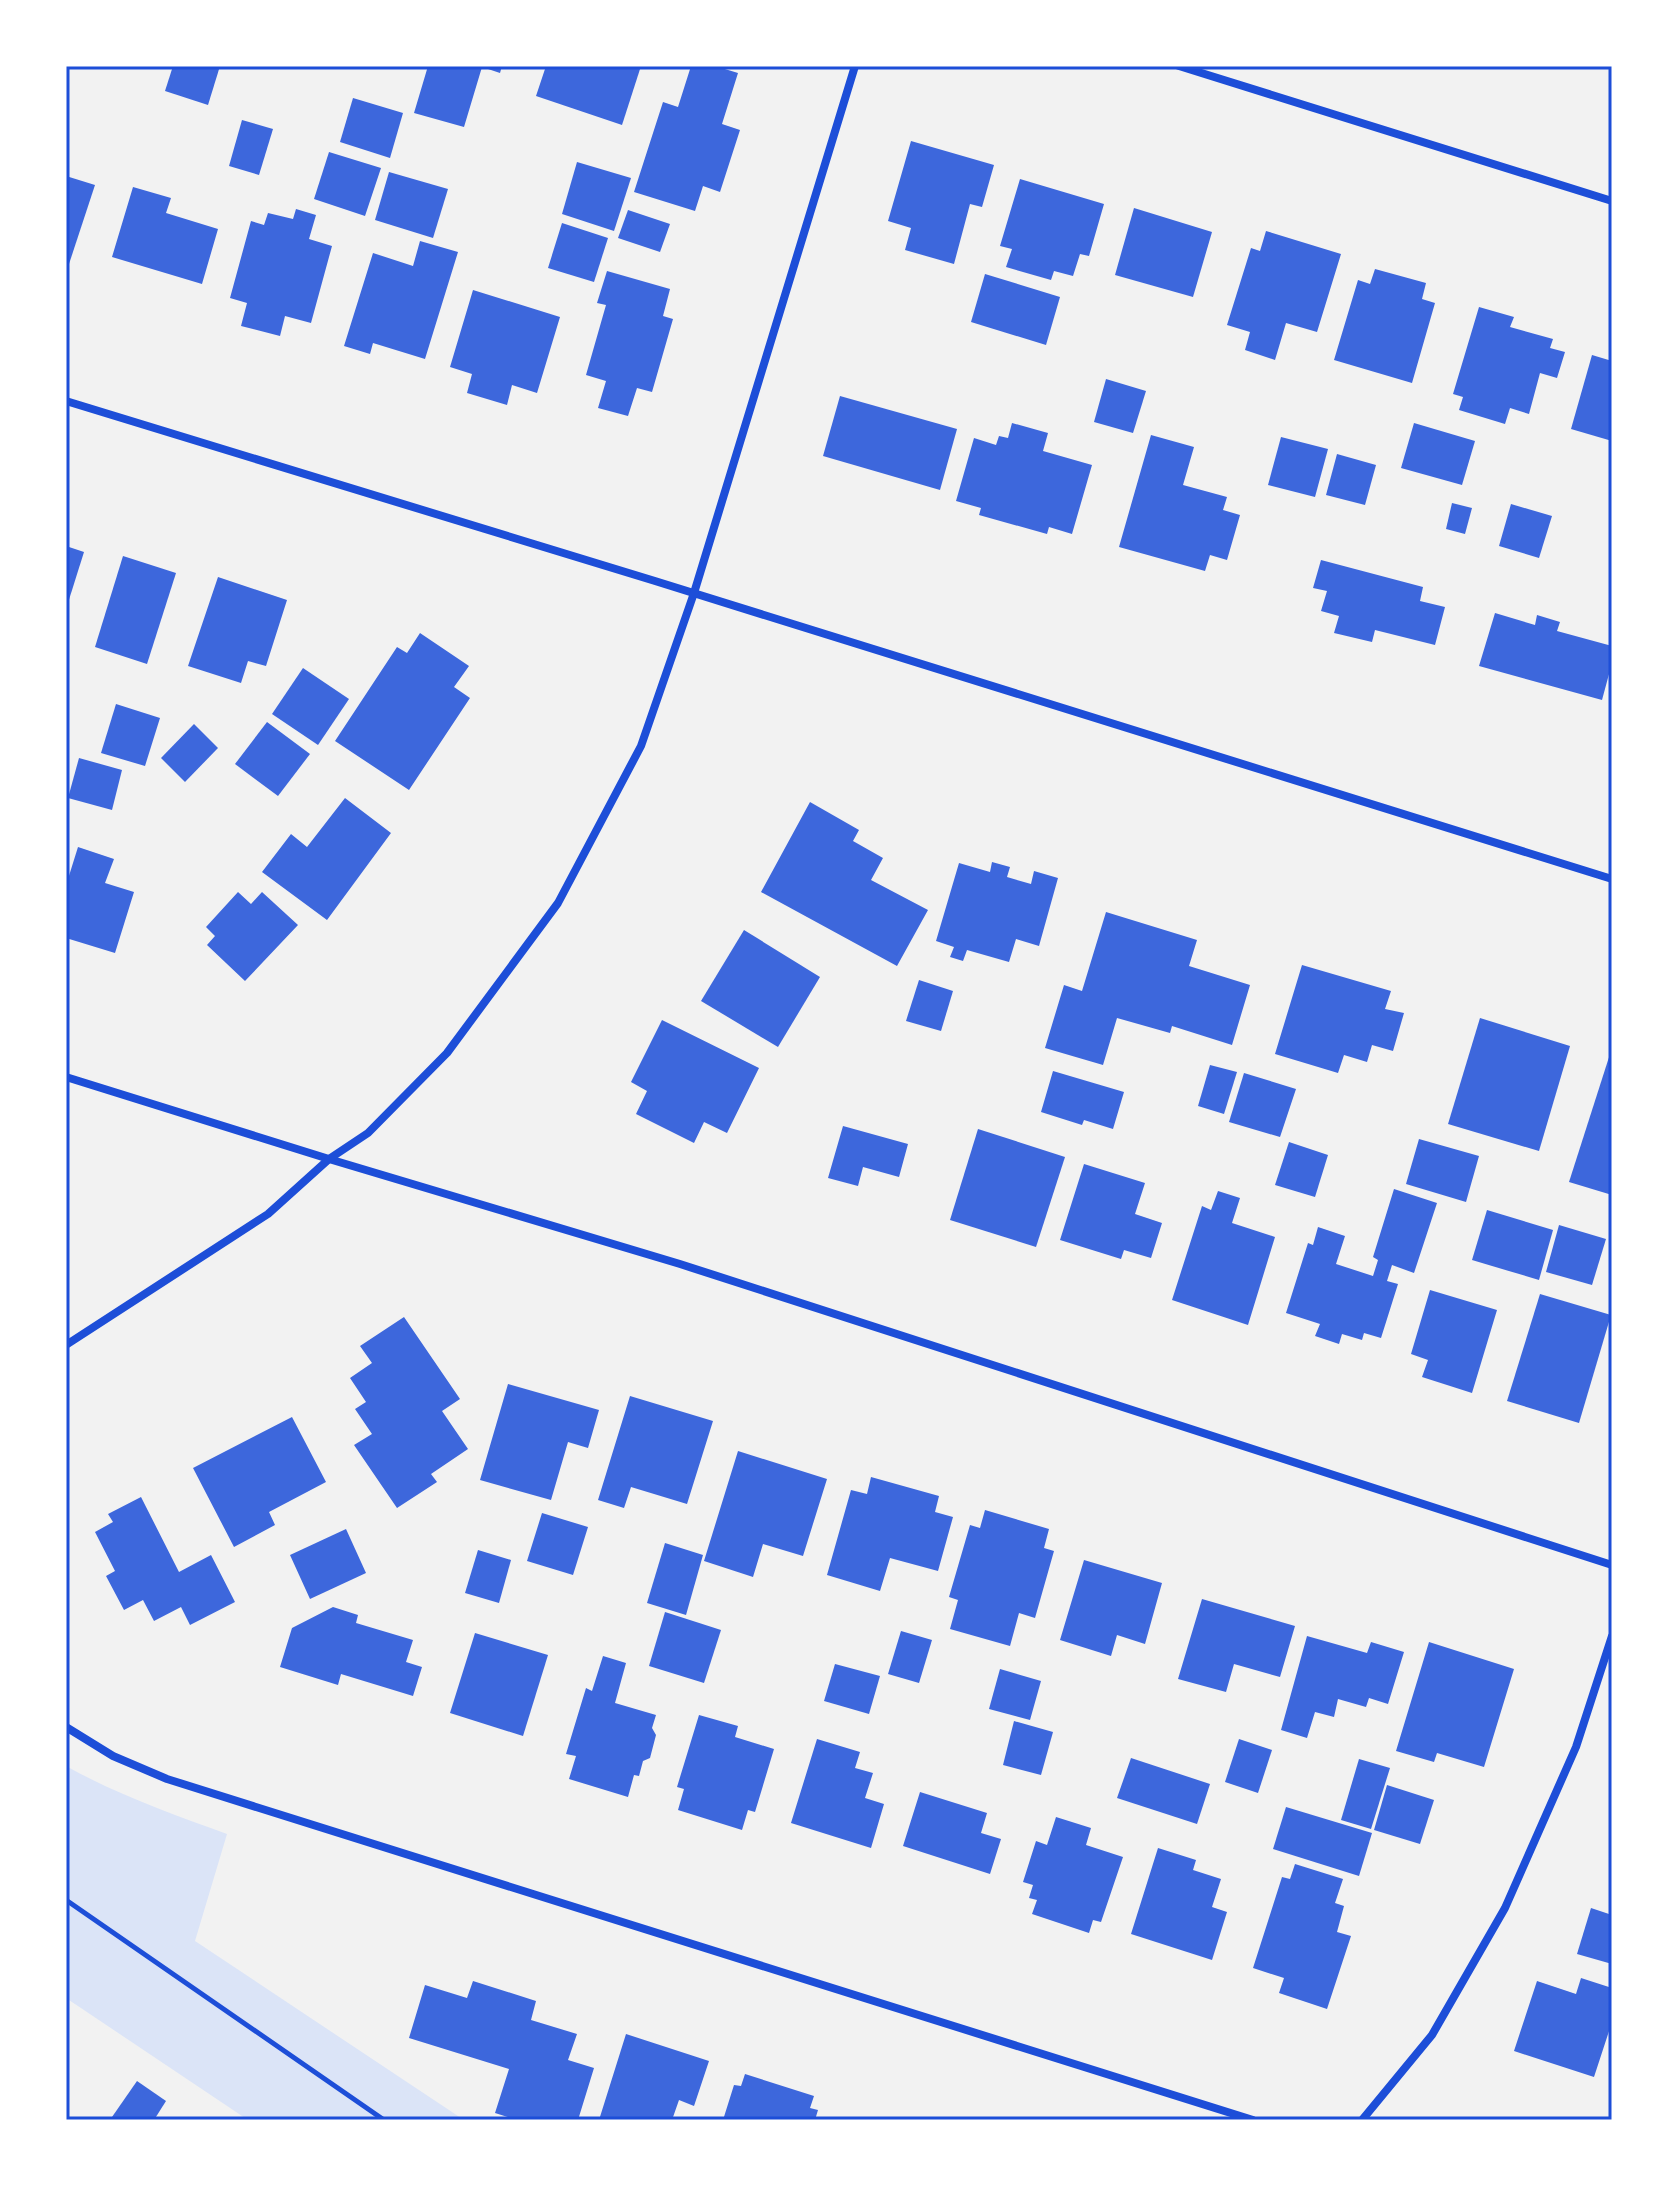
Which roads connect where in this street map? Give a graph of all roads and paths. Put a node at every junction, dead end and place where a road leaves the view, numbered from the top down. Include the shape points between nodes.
1 (855, 66) edge
2 (1179, 66) edge
3 (1612, 201) edge
4 (66, 401) edge
5 (694, 593) junction
6 (1612, 879) edge
7 (66, 1077) edge
8 (329, 1159) junction
9 (66, 1345) edge
10 (1612, 1565) edge
11 (1612, 1636) edge
12 (66, 1727) edge
13 (66, 1900) edge
14 (384, 2120) edge
15 (1253, 2120) edge
16 (1362, 2120) edge

1 - 5 street
2 - 3 street
4 - 5 street
5 - 6 street
5 - 8 street via 641,746 558,903 447,1053 368,1133
7 - 8 street
8 - 9 street via 268,1214
8 - 10 street via 680,1264
11 - 16 street via 1576,1747 1505,1908 1432,2035
12 - 15 street via 113,1756 167,1779
13 - 14 path

